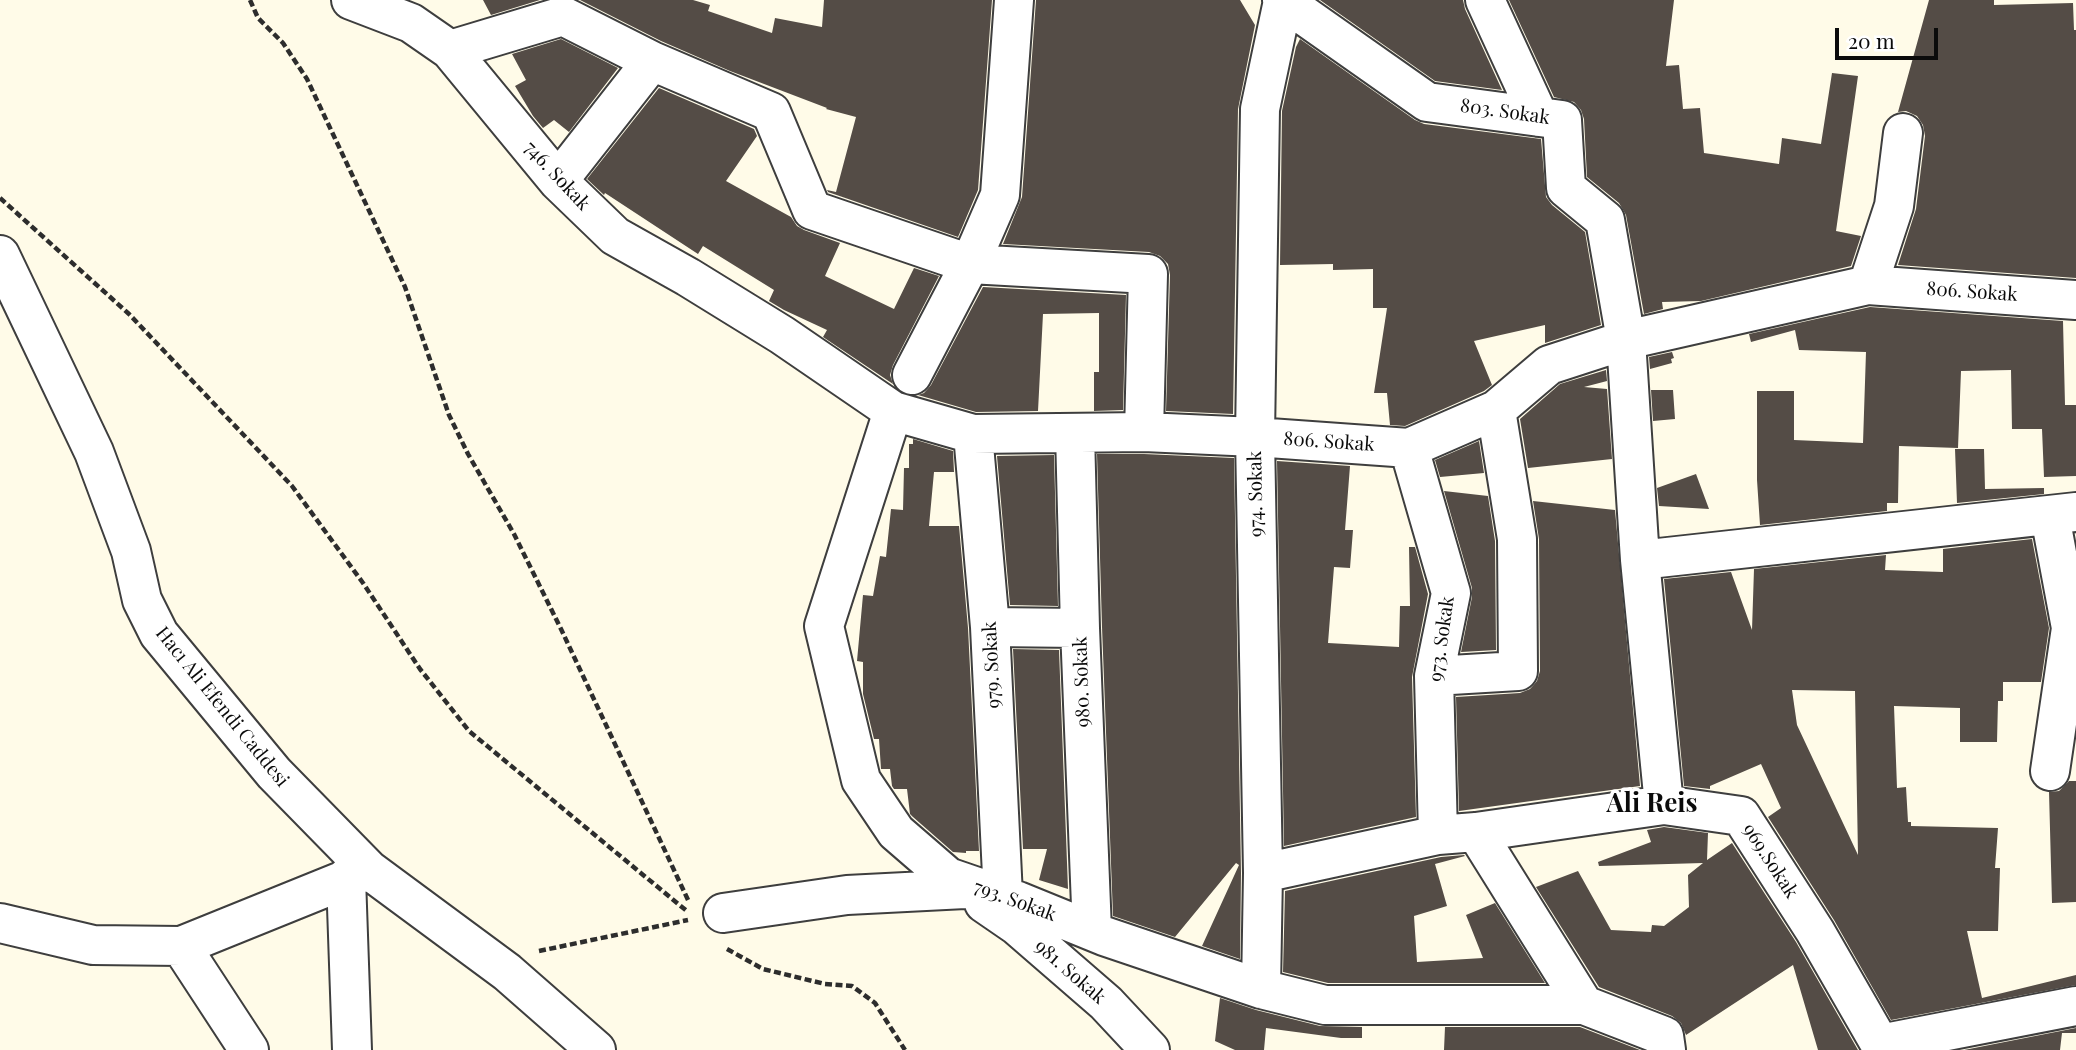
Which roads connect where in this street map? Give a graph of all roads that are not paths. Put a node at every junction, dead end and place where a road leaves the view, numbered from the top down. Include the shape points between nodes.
1 (351, 0) edge
2 (1014, 0) edge
3 (1485, 0) edge
4 (1283, 1) edge
5 (450, 50) junction
6 (652, 61) junction
7 (1539, 117) junction
8 (1903, 133) dead end
9 (558, 181) junction
10 (0, 255) edge
11 (970, 264) junction
12 (1868, 285) junction
13 (2076, 300) edge
14 (782, 335) joint
15 (1626, 340) junction
16 (912, 375) dead end
17 (1496, 410) junction
18 (894, 411) junction
19 (1144, 432) junction
20 (1075, 433) junction
21 (972, 434) junction
22 (1255, 437) junction
23 (1409, 448) junction
24 (2063, 514) edge
25 (1640, 560) junction
26 (990, 628) junction
27 (1080, 628) junction
28 (1434, 676) junction
29 (2067, 713) edge
30 (2050, 771) dead end
31 (1664, 805) junction
32 (1476, 832) junction
33 (1438, 835) junction
34 (1263, 873) junction
35 (358, 874) junction
36 (957, 883) junction
37 (1003, 896) junction
38 (0, 923) edge
39 (714, 926) road end
40 (1092, 931) junction
41 (181, 946) junction
42 (1261, 989) junction
43 (1584, 1005) junction
44 (2076, 1006) edge
45 (1881, 1047) edge
46 (249, 1050) edge
47 (352, 1050) edge
48 (596, 1050) edge
49 (1150, 1050) edge
50 (1667, 1050) edge

1 - 5 street, 746. Sokak via 411,23
2 - 11 street via 1000,195
3 - 7 street
4 - 7 street, 803. Sokak via 1427,102
4 - 22 street, 974. Sokak via 1260,109
5 - 6 street via 563,16
5 - 9 street, 746. Sokak
6 - 9 street
6 - 11 street via 771,112 812,210
7 - 15 street, 803. Sokak via 1562,120 1566,188 1605,220
8 - 12 street via 1894,206
9 - 14 street, 746. Sokak via 615,236
10 - 35 street, Hacı Ali Efendi Caddesi via 94,452 131,551 142,600 159,634
11 - 16 street
11 - 19 street via 1148,274
12 - 13 street, 806. Sokak
12 - 15 street, 806. Sokak
14 - 18 street, 806. Sokak
15 - 17 street, 806. Sokak via 1549,365
15 - 25 street
17 - 23 street, 806. Sokak
17 - 28 street via 1517,539 1518,671
18 - 21 street, 806. Sokak
18 - 36 street, 793. Sokak via 824,626 861,780 896,832
19 - 20 street, 806. Sokak
19 - 22 street, 806. Sokak
20 - 21 street, 806. Sokak
20 - 27 street, 980. Sokak
21 - 26 street, 979. Sokak
22 - 23 street, 806. Sokak
22 - 34 street, 974. Sokak
23 - 28 street, 973. Sokak via 1451,593
24 - 25 street
24 - 29 street via 2071,628
25 - 31 street
26 - 27 street
26 - 37 street, 979. Sokak
27 - 40 street, 980. Sokak
28 - 33 street, 973. Sokak
29 - 30 street
31 - 32 street, 969.Sokak
31 - 45 street, 969.Sokak via 1741,816 1815,931
32 - 33 street, 969.Sokak
32 - 43 street
33 - 34 street, 969.Sokak
34 - 42 street, 974. Sokak
35 - 41 street
35 - 47 street
35 - 48 street, Hacı Ali Efendi Caddesi via 501,967
36 - 37 street, 793. Sokak
36 - 39 street via 847,895
36 - 49 street, 981. Sokak via 1026,934 1106,1003
37 - 40 street, 793. Sokak
38 - 41 street via 93,945
40 - 42 street, 793. Sokak
41 - 46 street
42 - 43 street, 793. Sokak via 1325,1005
43 - 50 street via 1664,1036
44 - 45 street, 969.Sokak

